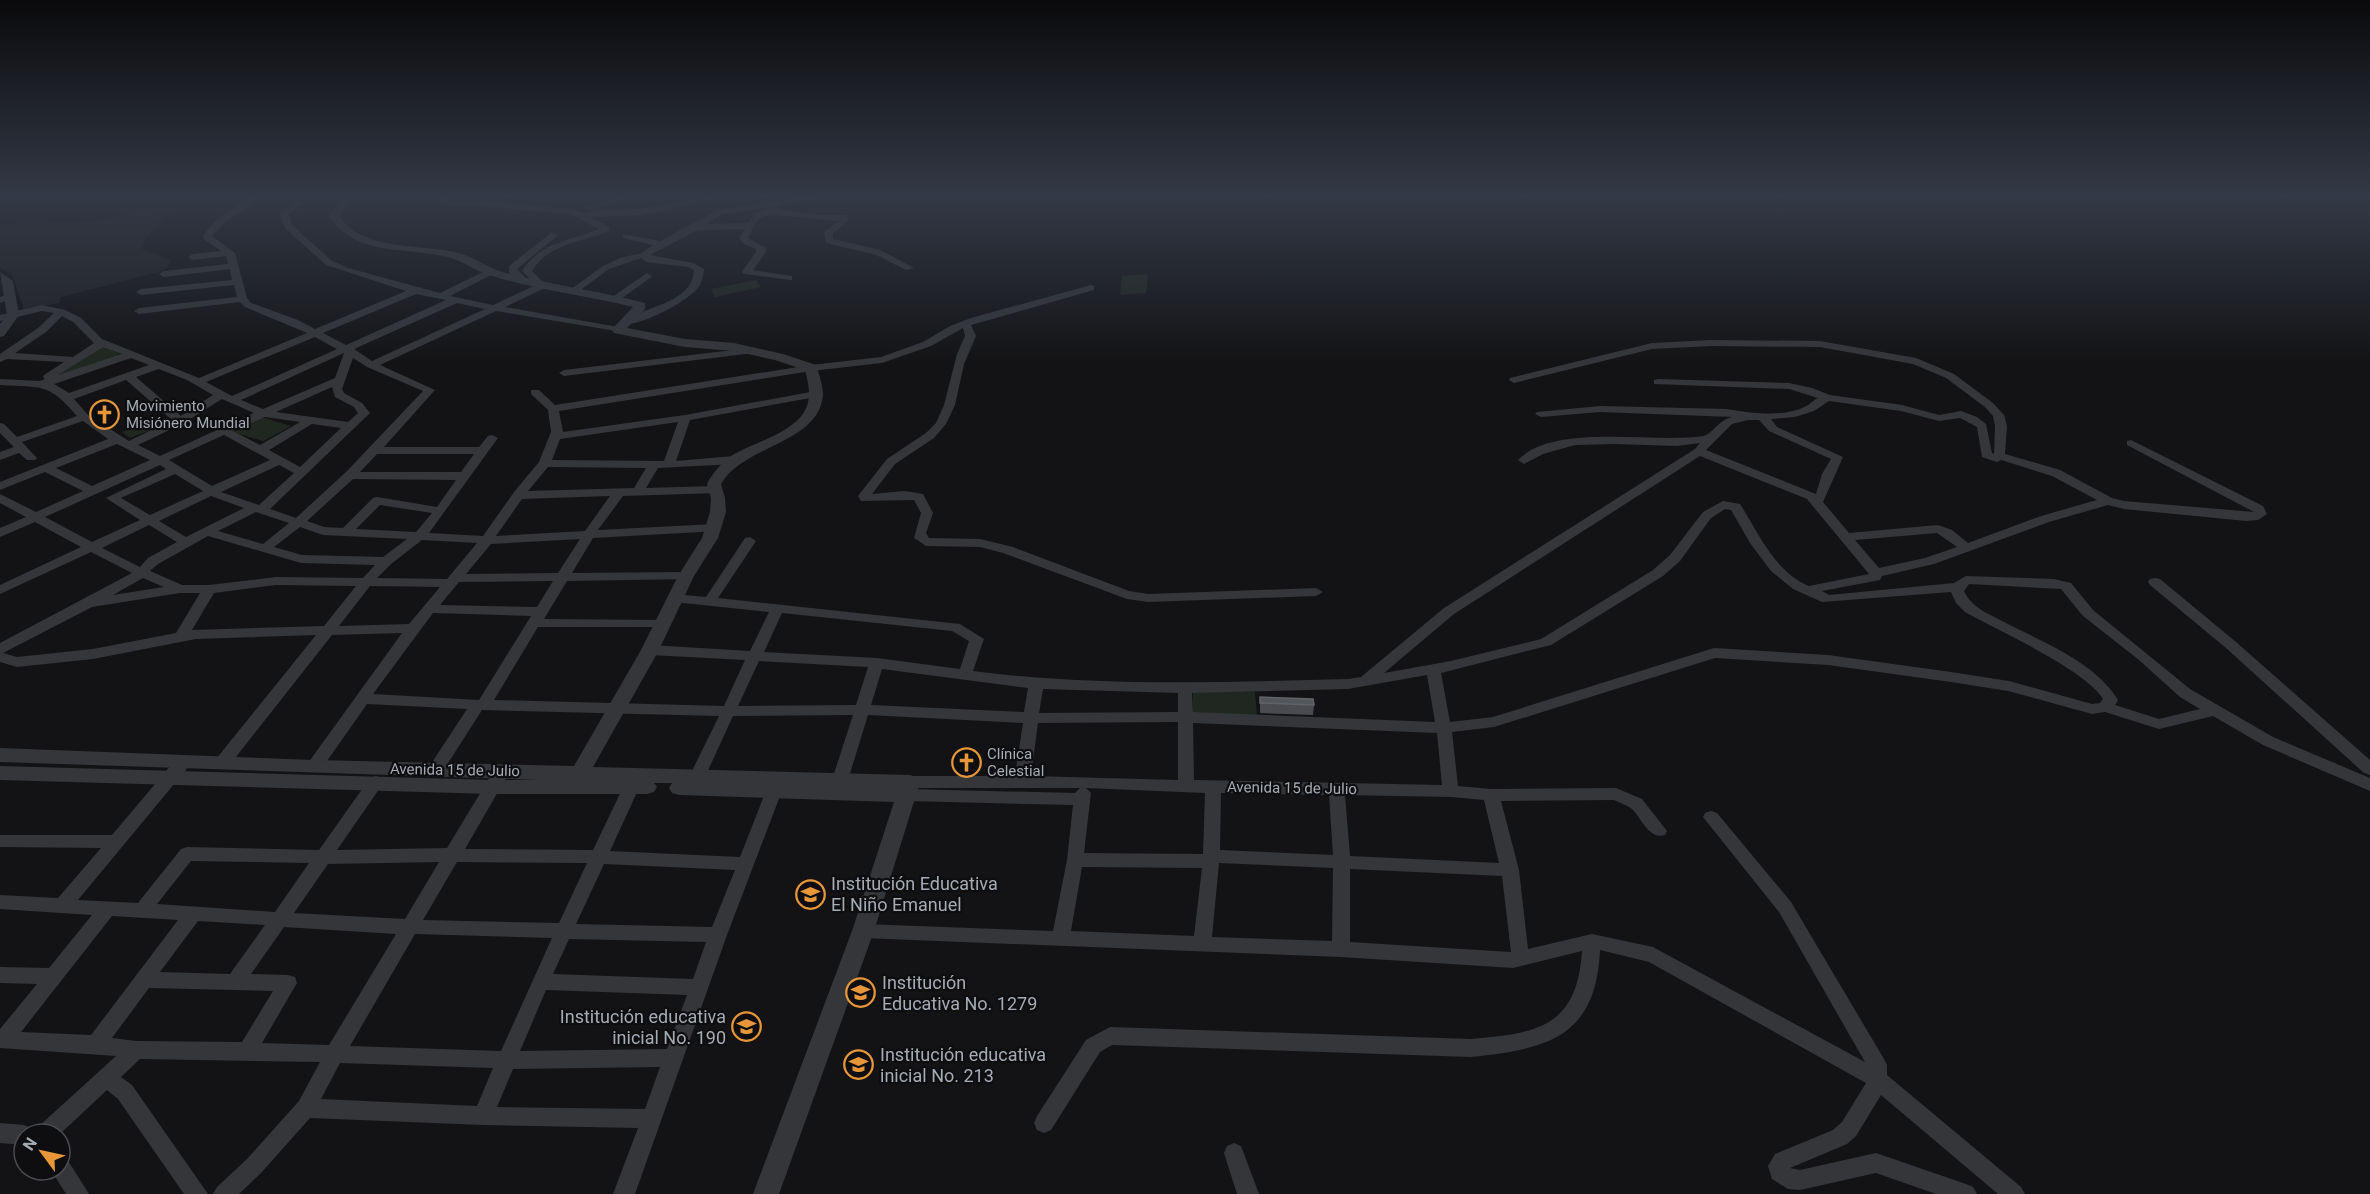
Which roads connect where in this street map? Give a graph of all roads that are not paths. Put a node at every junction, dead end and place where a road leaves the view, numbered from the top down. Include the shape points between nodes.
1 (230, 253) joint
2 (318, 253) edge
3 (438, 253) edge
4 (531, 253) edge
5 (546, 253) edge
6 (648, 253) edge
7 (760, 253) edge
8 (879, 253) edge
9 (645, 255) junction
10 (193, 257) dead end
11 (233, 266) junction
12 (909, 268) dead end
13 (490, 272) junction
14 (164, 274) dead end
15 (0, 275) edge
16 (647, 276) dead end
17 (789, 278) dead end
18 (523, 279) junction
19 (237, 282) junction
20 (542, 286) junction
21 (1091, 288) dead end
22 (415, 291) junction
23 (141, 292) dead end
24 (572, 292) junction
25 (442, 296) junction
26 (5, 298) edge
27 (242, 299) junction
28 (615, 299) junction
29 (457, 300) junction
30 (495, 308) junction
31 (139, 311) dead end
32 (61, 312) junction
33 (13, 315) junction
34 (0, 318) edge
35 (965, 324) junction
36 (623, 326) junction
37 (0, 333) edge
38 (316, 333) junction
39 (103, 342) junction
40 (347, 350) junction
41 (750, 351) junction
42 (132, 354) junction
43 (2, 357) edge
44 (75, 360) junction
45 (160, 365) junction
46 (371, 365) junction
47 (811, 368) junction
48 (564, 373) dead end
49 (128, 376) junction
50 (340, 380) junction
51 (1514, 380) dead end
52 (0, 382) edge
53 (198, 382) junction
54 (1658, 382) dead end
55 (39, 384) junction
56 (535, 392) dead end
57 (816, 394) junction
58 (68, 398) junction
59 (226, 398) junction
60 (1828, 398) junction
61 (553, 409) junction
62 (262, 413) junction
63 (1541, 414) dead end
64 (84, 417) junction
65 (1746, 417) junction
66 (1763, 417) junction
67 (685, 418) junction
68 (311, 420) junction
69 (180, 421) junction
70 (0, 426) edge
71 (349, 426) junction
72 (225, 431) junction
73 (555, 436) junction
74 (492, 438) dead end
75 (1709, 439) junction
76 (117, 440) junction
77 (2131, 443) dead end
78 (18, 445) junction
79 (130, 445) junction
80 (260, 450) junction
81 (375, 450) junction
82 (483, 451) junction
83 (1699, 451) junction
84 (0, 456) edge
85 (2000, 456) junction
86 (31, 458) dead end
87 (162, 460) junction
88 (279, 460) junction
89 (734, 460) junction
90 (1524, 460) dead end
91 (545, 463) junction
92 (654, 465) junction
93 (669, 465) junction
94 (46, 468) junction
95 (175, 469) junction
96 (301, 472) junction
97 (350, 475) junction
98 (463, 476) junction
99 (0, 486) edge
100 (715, 490) junction
101 (92, 491) junction
102 (212, 492) junction
103 (638, 493) junction
104 (620, 494) junction
105 (518, 495) junction
106 (0, 498) edge
107 (2108, 501) junction
108 (1817, 502) junction
109 (257, 509) junction
110 (440, 511) junction
111 (37, 516) junction
112 (149, 521) junction
113 (299, 524) junction
114 (715, 528) junction
115 (0, 532) edge
116 (207, 532) junction
117 (346, 532) junction
118 (420, 536) junction
119 (588, 536) junction
120 (1845, 537) junction
121 (487, 540) junction
122 (750, 541) dead end
123 (186, 542) junction
124 (90, 548) junction
125 (1966, 548) junction
126 (264, 549) junction
127 (297, 558) junction
128 (386, 561) junction
129 (1876, 573) junction
130 (140, 574) junction
131 (686, 576) junction
132 (562, 578) junction
133 (452, 580) junction
134 (276, 581) junction
135 (367, 581) junction
136 (2155, 582) dead end
137 (1959, 587) junction
138 (180, 589) junction
139 (0, 590) edge
140 (209, 590) junction
141 (1808, 590) junction
142 (1316, 592) dead end
143 (674, 598) junction
144 (710, 602) junction
145 (89, 603) junction
146 (429, 609) junction
147 (777, 609) junction
148 (538, 618) junction
149 (663, 624) junction
150 (412, 628) junction
151 (327, 629) junction
152 (181, 637) junction
153 (0, 649) edge
154 (650, 650) junction
155 (0, 657) edge
156 (754, 657) junction
157 (877, 663) junction
158 (1433, 669) junction
159 (965, 674) junction
160 (1365, 681) junction
161 (1036, 684) junction
162 (1185, 688) junction
163 (364, 699) junction
164 (480, 705) junction
165 (2105, 707) junction
166 (617, 708) junction
167 (863, 710) junction
168 (729, 711) junction
169 (2212, 711) junction
170 (1185, 717) junction
171 (1032, 718) junction
172 (1444, 728) junction
173 (0, 755) edge
174 (222, 763) junction
175 (314, 767) junction
176 (2370, 769) edge
177 (177, 770) junction
178 (435, 770) junction
179 (0, 773) edge
180 (580, 773) junction
181 (697, 777) junction
182 (497, 779) junction
183 (840, 780) junction
184 (634, 781) junction
185 (376, 782) junction
186 (1022, 782) junction
187 (1084, 782) junction
188 (776, 785) junction
189 (2370, 785) edge
190 (1186, 787) junction
191 (1213, 787) junction
192 (908, 788) junction
193 (1337, 789) junction
194 (1451, 791) junction
195 (1491, 795) junction
196 (1082, 799) junction
197 (1711, 817) dead end
198 (1659, 831) dead end
199 (0, 841) edge
200 (117, 842) junction
201 (453, 855) junction
202 (322, 857) junction
203 (599, 857) junction
204 (1211, 858) junction
205 (1075, 860) junction
206 (1342, 863) junction
207 (746, 864) junction
208 (1510, 870) junction
209 (0, 902) edge
210 (63, 905) junction
211 (107, 909) junction
212 (143, 910) junction
213 (192, 914) junction
214 (279, 919) junction
215 (410, 927) junction
216 (564, 931) junction
217 (863, 931) junction
218 (718, 935) junction
219 (1060, 940) junction
220 (1592, 941) junction
221 (1202, 944) junction
222 (1341, 949) junction
223 (1520, 959) junction
224 (0, 975) edge
225 (53, 976) junction
226 (144, 980) junction
227 (235, 982) junction
228 (540, 982) junction
229 (699, 987) junction
230 (2, 1039) edge
231 (96, 1044) junction
232 (136, 1050) junction
233 (247, 1051) junction
234 (334, 1055) junction
235 (674, 1058) junction
236 (506, 1060) junction
237 (108, 1078) junction
238 (1877, 1078) junction
239 (306, 1108) junction
240 (483, 1116) junction
241 (651, 1119) junction
242 (58, 1122) edge
243 (1044, 1123) dead end
244 (1234, 1153) dead end
245 (197, 1194) edge
246 (224, 1194) edge
247 (624, 1194) edge
248 (766, 1194) edge
249 (1248, 1194) edge
250 (1966, 1194) edge
251 (2014, 1194) edge

1 - 10 street
1 - 11 street
2 - 22 street via 329,262
3 - 13 street via 454,255
4 - 18 street via 512,268
5 - 20 street via 531,262 527,271
6 - 9 street
7 - 17 street via 747,272
8 - 12 street
9 - 24 street via 609,264
9 - 36 street via 646,259 690,265 699,269 700,275 686,296
11 - 14 street
11 - 19 street
13 - 18 street
13 - 25 street
15 - 26 street via 7,280
16 - 28 street
18 - 20 street
19 - 23 street
19 - 27 street
20 - 24 street
20 - 30 street
21 - 35 street
22 - 25 street
22 - 38 street
24 - 28 street
25 - 29 street
26 - 33 street
27 - 31 street
27 - 38 street via 256,309
28 - 36 street via 641,306
29 - 30 street
29 - 40 street
30 - 36 street
30 - 46 street
32 - 33 street via 42,308
32 - 39 street
32 - 43 street
33 - 34 street
33 - 37 street
35 - 47 street via 906,353 882,360
35 - 142 street via 971,333 970,340 943,420 934,432 878,474 864,498 919,497 927,513 920,533 926,542 980,543 1008,550 1127,596
36 - 41 street via 685,343
38 - 40 street
38 - 53 street
39 - 42 street
39 - 44 street
40 - 46 street
40 - 50 street
40 - 59 street
41 - 47 street
41 - 48 street
42 - 45 street
42 - 55 street
43 - 44 street
44 - 55 street
45 - 49 street
45 - 53 street
46 - 81 street via 430,390
47 - 57 street
47 - 61 street
49 - 58 street
49 - 69 street
50 - 62 street
50 - 71 street via 336,389 339,395 364,413
51 - 85 street via 1652,346 1820,344 1907,360 1943,372 1998,415
52 - 55 street
53 - 59 street
54 - 60 street via 1789,386
55 - 58 street via 48,385
56 - 61 street
57 - 67 street
57 - 89 street via 805,420
58 - 64 street
59 - 62 street
59 - 69 street
60 - 66 street via 1799,413
60 - 85 street via 1902,408 1939,418 1965,416 1982,426 1986,454
61 - 73 street
62 - 68 street
62 - 72 street
63 - 65 street via 1613,409 1727,412
64 - 76 street
64 - 78 street
65 - 66 street
65 - 75 street via 1723,424
66 - 108 street via 1773,429 1837,457
67 - 73 street
67 - 93 street
68 - 71 street
68 - 80 street
69 - 79 street
70 - 78 street
71 - 96 street
72 - 80 street
72 - 87 street
73 - 91 street
74 - 82 street
75 - 83 street
75 - 90 street via 1555,446 1540,449
76 - 79 street
76 - 94 street
77 - 107 street via 2259,509 2261,514 2246,517
78 - 84 street
78 - 86 street
79 - 87 street
80 - 88 street
81 - 82 street
81 - 97 street
82 - 98 street
83 - 108 street via 1802,490
83 - 160 street via 1449,611
85 - 107 street via 2056,473
87 - 95 street
87 - 101 street
88 - 96 street
88 - 102 street
89 - 93 street
89 - 100 street via 718,477
91 - 92 street
91 - 105 street
92 - 93 street
92 - 103 street
94 - 99 street
94 - 101 street
95 - 102 street
95 - 112 street via 112,498
96 - 109 street
97 - 98 street
97 - 113 street
98 - 110 street
100 - 103 street
100 - 114 street
101 - 111 street
102 - 109 street
102 - 112 street
103 - 104 street
104 - 105 street
104 - 119 street
105 - 121 street
106 - 111 street
107 - 125 street
108 - 120 street
109 - 113 street
109 - 116 street
110 - 117 street via 377,501
110 - 118 street
111 - 115 street
111 - 124 street
112 - 123 street
112 - 124 street
113 - 117 street
113 - 126 street
114 - 119 street
114 - 131 street
116 - 123 street
116 - 126 street
117 - 118 street
118 - 121 street
118 - 128 street
119 - 121 street
119 - 132 street
120 - 125 street via 1938,529
120 - 129 street
121 - 133 street
122 - 144 street
123 - 130 street via 153,561
124 - 130 street
124 - 139 street
125 - 129 street
126 - 127 street
127 - 128 street
127 - 134 street
128 - 135 street
129 - 141 street via 1871,579
130 - 138 street
130 - 145 street
131 - 132 street
131 - 143 street
132 - 133 street
132 - 148 street
133 - 135 street
133 - 146 street
134 - 135 street
134 - 140 street
135 - 151 street
136 - 176 street
137 - 141 street via 1827,599
137 - 165 street via 1959,596 1970,609 2104,687 2111,700
137 - 169 street via 1966,580 2066,586 2088,613
138 - 140 street
138 - 145 street
140 - 152 street
141 - 158 street via 1784,575 1749,534 1736,507 1723,505 1707,515 1676,558 1658,573 1546,642
143 - 144 street
143 - 149 street
144 - 147 street
145 - 153 street
146 - 148 street
146 - 150 street
147 - 156 street
147 - 159 street via 955,627 976,639
148 - 149 street
148 - 164 street
149 - 154 street
150 - 151 street
150 - 163 street
151 - 152 street
151 - 174 street
152 - 155 street via 93,654 17,662
154 - 156 street
154 - 166 street
156 - 157 street
156 - 168 street
157 - 159 street
157 - 167 street
158 - 160 street
158 - 172 street
159 - 161 street
160 - 162 street via 1330,686
161 - 162 street
161 - 171 street
162 - 170 street
163 - 164 street
163 - 175 street
164 - 166 street
164 - 178 street
165 - 169 street via 2159,724
165 - 172 street via 2071,705 2009,686 1828,660 1714,653 1494,722
166 - 168 street
166 - 180 street
167 - 168 street
167 - 171 street
167 - 183 street
168 - 181 street
169 - 189 street via 2268,741
170 - 171 street
170 - 172 street
170 - 190 street
171 - 186 street
172 - 194 street
173 - 177 street, Avenida 15 de Julio
174 - 175 street, Avenida 15 de Julio
174 - 177 street, Avenida 15 de Julio
175 - 178 street, Avenida 15 de Julio
177 - 179 street, Avenida 15 de Julio
177 - 185 street, Avenida 15 de Julio
177 - 200 street
178 - 182 street, Avenida 15 de Julio
180 - 182 street, Avenida 15 de Julio
180 - 184 street, Avenida 15 de Julio
181 - 184 street, Avenida 15 de Julio
181 - 188 street, Avenida 15 de Julio
182 - 184 street, Avenida 15 de Julio
182 - 185 street, Avenida 15 de Julio
182 - 201 street
183 - 188 street, Avenida 15 de Julio
183 - 192 street, Avenida 15 de Julio
184 - 188 street, Avenida 15 de Julio
184 - 203 street
185 - 202 street
186 - 187 street, Avenida 15 de Julio
186 - 192 street, Avenida 15 de Julio
187 - 190 street, Avenida 15 de Julio
187 - 196 street
188 - 192 street, Avenida 15 de Julio
188 - 207 street
190 - 191 street, Avenida 15 de Julio
191 - 193 street, Avenida 15 de Julio
191 - 204 street
192 - 196 street, Avenida 15 de Julio
192 - 217 street
193 - 194 street, Avenida 15 de Julio
193 - 206 street
194 - 195 street, Avenida 15 de Julio
195 - 198 street, Avenida 15 de Julio via 1616,794 1636,803
195 - 208 street
196 - 205 street
197 - 238 street via 1785,907 1874,1058
199 - 200 street
200 - 210 street
201 - 202 street
201 - 203 street
201 - 215 street
202 - 212 street via 187,854
202 - 214 street
203 - 207 street
203 - 216 street
204 - 205 street
204 - 206 street
204 - 221 street
205 - 219 street
206 - 208 street
206 - 222 street
207 - 218 street
208 - 223 street
209 - 210 street
210 - 211 street
211 - 212 street
211 - 225 street
212 - 213 street
213 - 214 street
213 - 226 street
214 - 215 street
214 - 227 street
215 - 216 street
215 - 234 street
216 - 218 street
216 - 228 street
217 - 219 street
217 - 248 street
218 - 229 street
219 - 221 street
220 - 223 street
220 - 238 street via 1653,955
220 - 243 street via 1588,982 1579,1004 1560,1028 1534,1038 1471,1048 1110,1036 1093,1046
221 - 222 street
222 - 223 street
224 - 225 street
225 - 230 street
226 - 227 street
226 - 231 street
227 - 233 street via 288,983
228 - 229 street
228 - 236 street
229 - 235 street
230 - 231 street
231 - 232 street
232 - 233 street
232 - 237 street
233 - 234 street
234 - 236 street
234 - 239 street
235 - 236 street
235 - 241 street
236 - 240 street
237 - 242 street
237 - 245 street via 125,1092
238 - 250 street via 1849,1129 1840,1137 1782,1161 1778,1166 1780,1174 1793,1181 1876,1163
238 - 251 street
239 - 240 street
239 - 246 street
240 - 241 street
241 - 247 street
244 - 249 street

